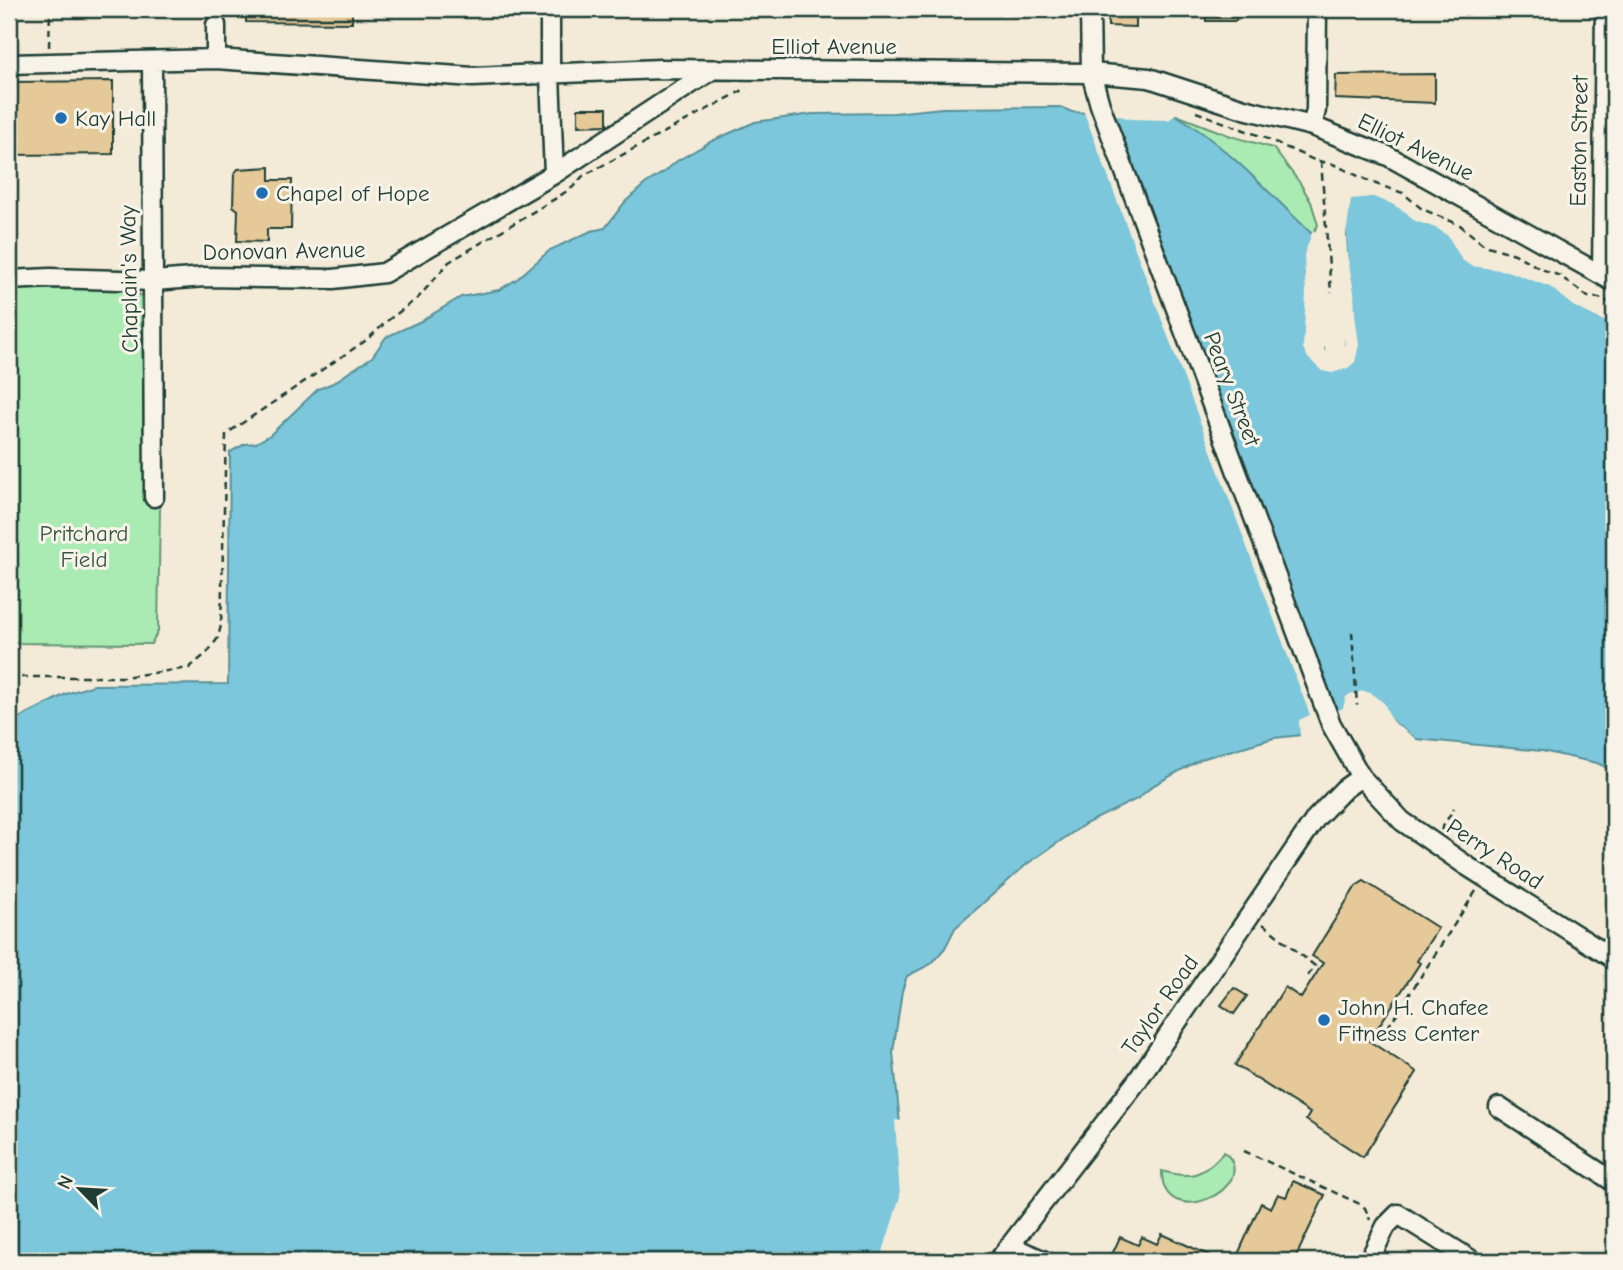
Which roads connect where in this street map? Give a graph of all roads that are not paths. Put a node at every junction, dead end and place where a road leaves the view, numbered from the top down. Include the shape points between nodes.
1 (550, 9) edge
2 (1090, 9) edge
3 (1605, 9) edge
4 (216, 25) dead end
5 (1322, 25) edge
6 (216, 59) junction
7 (152, 61) junction
8 (9, 64) edge
9 (712, 69) junction
10 (1091, 73) junction
11 (550, 75) junction
12 (1312, 126) junction
13 (554, 174) junction
14 (1608, 278) edge
15 (9, 280) edge
16 (154, 281) junction
17 (154, 497) dead end
18 (1361, 777) junction
19 (1614, 958) edge
20 (1499, 1107) dead end
21 (1614, 1182) edge
22 (1010, 1246) junction
23 (998, 1261) edge
24 (1045, 1261) edge
25 (1370, 1261) edge
26 (1474, 1261) edge

1 - 11 street
2 - 10 street, Peary Street
3 - 14 street, Easton Street
4 - 6 street
5 - 12 street
6 - 7 street, Elliot Avenue
6 - 11 street, Elliot Avenue via 473,77
7 - 8 street, Elliot Avenue
7 - 16 street, Chaplain's Way
9 - 10 street, Elliot Avenue
9 - 11 street, Elliot Avenue
9 - 13 street, Donovan Avenue
10 - 12 street, Elliot Avenue via 1149,78
10 - 18 street, Peary Street via 1331,724
11 - 13 street
12 - 14 street, Elliot Avenue via 1388,156
13 - 16 street, Donovan Avenue via 384,273 333,279
15 - 16 street, Donovan Avenue
16 - 17 street, Chaplain's Way
18 - 19 street, Perry Road via 1425,838
18 - 22 street, Taylor Road via 1316,818 1137,1081
20 - 21 street
22 - 23 street, Taylor Road
22 - 24 street
25 - 26 street via 1386,1226 1398,1214

